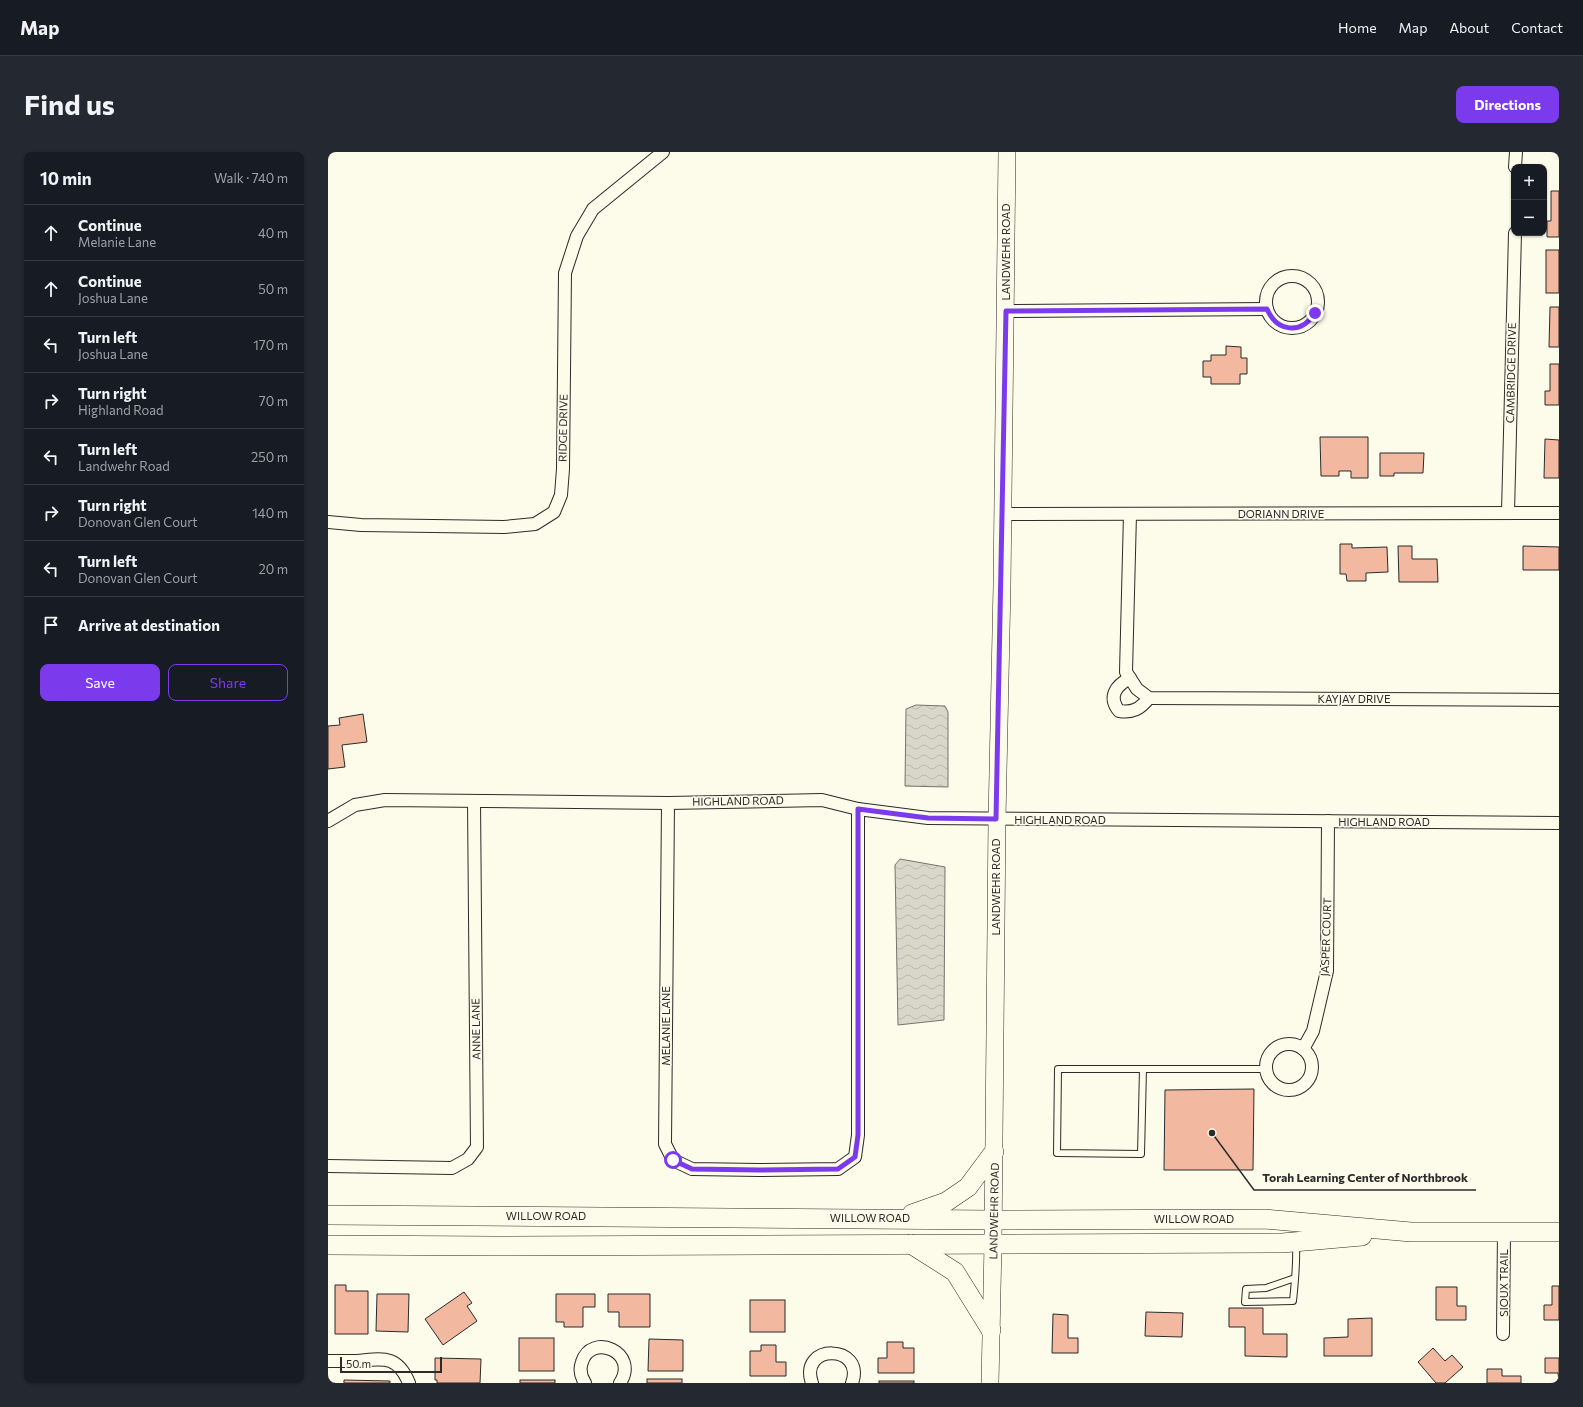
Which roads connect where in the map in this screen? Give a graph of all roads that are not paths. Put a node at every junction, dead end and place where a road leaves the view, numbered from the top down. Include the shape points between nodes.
1 (663, 152) edge
2 (1007, 152) edge
3 (1516, 152) edge
4 (1516, 164) edge
5 (1514, 236) edge
6 (1267, 309) junction
7 (1006, 311) junction
8 (1508, 512) junction
9 (1559, 513) edge
10 (1002, 514) junction
11 (1130, 514) junction
12 (328, 522) edge
13 (1130, 678) junction
14 (1149, 698) junction
15 (1559, 700) edge
16 (474, 801) junction
17 (668, 803) junction
18 (858, 809) junction
19 (996, 819) junction
20 (328, 821) edge
21 (1328, 821) junction
22 (1559, 823) edge
23 (1303, 1049) junction
24 (1143, 1069) junction
25 (1267, 1069) junction
26 (994, 1152) junction
27 (328, 1166) edge
28 (328, 1215) edge
29 (895, 1219) junction
30 (994, 1220) junction
31 (1411, 1232) junction
32 (1504, 1232) junction
33 (1559, 1232) edge
34 (1296, 1242) junction
35 (912, 1244) junction
36 (994, 1244) junction
37 (328, 1245) edge
38 (1295, 1278) junction
39 (992, 1330) junction
40 (1503, 1334) dead end
41 (328, 1361) edge
42 (409, 1383) edge
43 (585, 1383) edge
44 (620, 1383) edge
45 (812, 1383) edge
46 (852, 1383) edge
47 (990, 1383) edge

1 - 12 street, RIDGE DRIVE via 593,209 577,236 565,273 563,469 561,495 554,512 535,524 504,527 361,525
2 - 7 main road, LANDWEHR ROAD
3 - 4 street
5 - 8 street, CAMBRIDGE DRIVE
6 - 6 street via 1275,322 1290,328 1297,327 1311,320 1318,306 1318,298 1315,290 1306,281 1286,277 1272,285 1267,296
6 - 7 street
7 - 10 main road, LANDWEHR ROAD
8 - 9 street, DORIANN DRIVE
8 - 11 street, DORIANN DRIVE
10 - 11 street, DORIANN DRIVE
10 - 19 main road, LANDWEHR ROAD
11 - 13 street via 1126,672
13 - 14 street via 1137,689
13 - 14 street via 1120,683 1113,698 1119,711 1135,711
14 - 15 street, KAYJAY DRIVE
16 - 17 street, HIGHLAND ROAD
16 - 20 street, HIGHLAND ROAD via 385,800 355,805
16 - 27 street, ANNE LANE via 477,1147 468,1159 452,1168
17 - 18 street, HIGHLAND ROAD via 822,800
17 - 18 street, MELANIE LANE via 665,1144 673,1160 692,1169 838,1169 855,1157 858,1135
18 - 19 street, HIGHLAND ROAD via 928,818
19 - 21 street, HIGHLAND ROAD
19 - 26 main road, LANDWEHR ROAD
21 - 22 street, HIGHLAND ROAD
21 - 23 street, JASPER COURT via 1327,972 1313,1031
23 - 25 street via 1291,1044 1278,1047 1269,1056
23 - 25 street via 1312,1061 1312,1068 1311,1076 1301,1087 1279,1087 1269,1076
24 - 24 lane via 1058,1069 1057,1153 1141,1154
24 - 25 lane
26 - 29 main road via 968,1186 946,1202
26 - 30 main road, LANDWEHR ROAD
28 - 29 main road, WILLOW ROAD
29 - 30 main road, WILLOW ROAD
30 - 31 main road, WILLOW ROAD via 1265,1219
30 - 36 main road, LANDWEHR ROAD
31 - 32 main road, WILLOW ROAD
31 - 34 main road, WILLOW ROAD
32 - 33 main road, WILLOW ROAD
32 - 40 street, SIOUX TRAIL
34 - 36 main road, WILLOW ROAD
34 - 38 lane
35 - 36 main road, WILLOW ROAD
35 - 37 main road, WILLOW ROAD
35 - 39 main road via 955,1272
36 - 39 main road, LANDWEHR ROAD
38 - 38 lane via 1293,1301 1245,1302 1246,1289 1266,1288
39 - 47 main road, LANDWEHR ROAD
41 - 42 street via 378,1358 392,1361 404,1372
43 - 44 street via 580,1370 583,1359 591,1351 603,1347 615,1350 623,1360 625,1372
45 - 46 street via 810,1376 813,1363 823,1354 830,1352 837,1353 849,1361 854,1374

